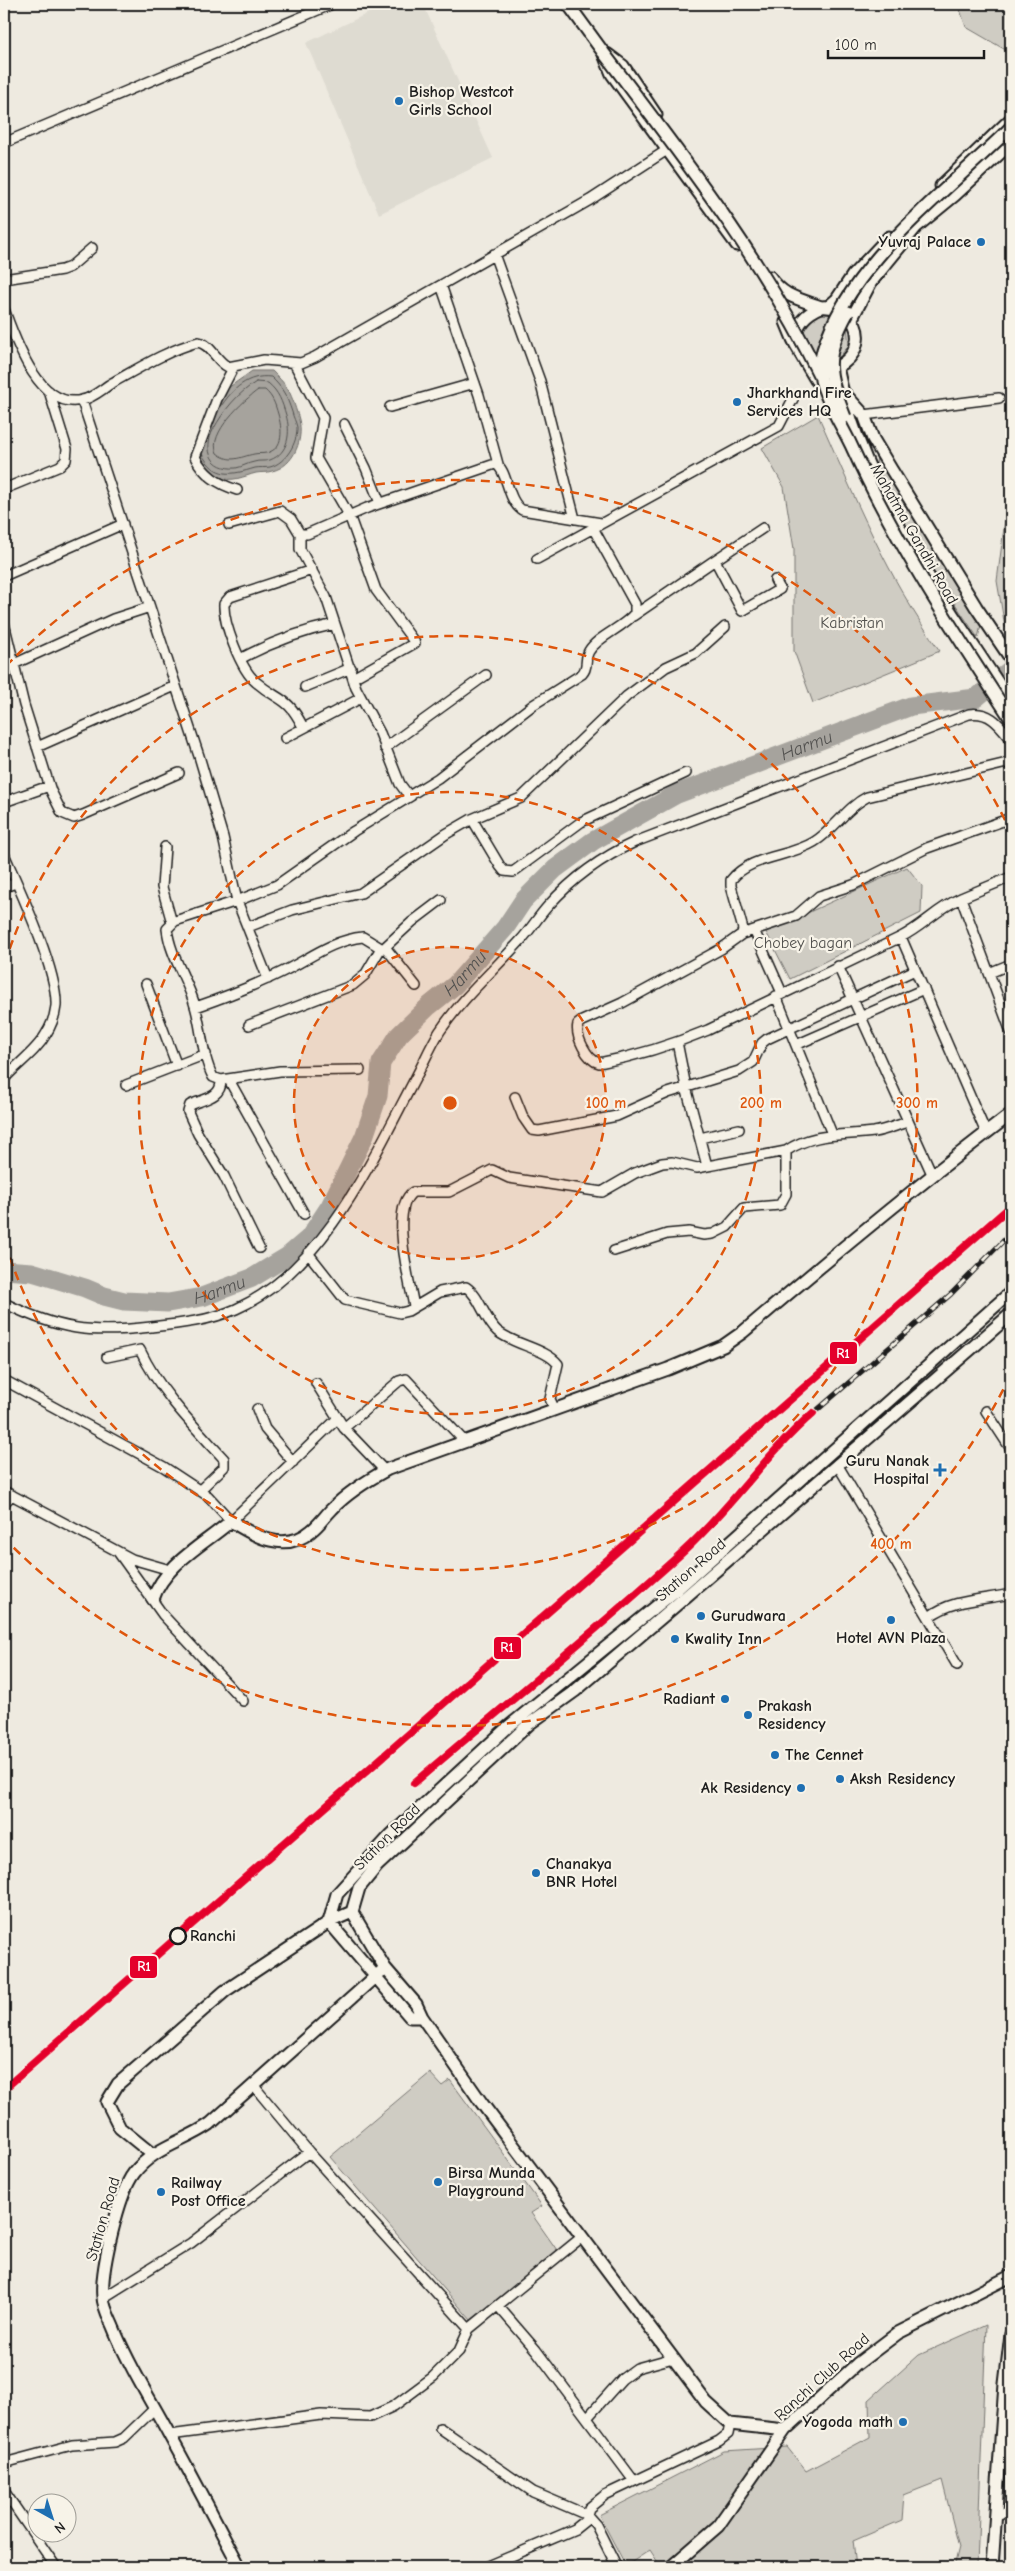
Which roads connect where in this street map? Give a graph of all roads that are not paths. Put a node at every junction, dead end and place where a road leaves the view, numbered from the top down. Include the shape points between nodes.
1 (329, 4) edge
2 (568, 4) edge
3 (603, 52) junction
4 (1011, 120) edge
5 (1011, 127) edge
6 (1011, 136) edge
7 (4, 143) edge
8 (1011, 143) edge
9 (667, 150) junction
10 (92, 248) dead end
11 (494, 254) junction
12 (4, 279) edge
13 (441, 285) junction
14 (824, 307) junction
15 (4, 309) edge
16 (852, 320) junction
17 (793, 339) junction
18 (800, 353) junction
19 (294, 363) junction
20 (837, 367) junction
21 (233, 368) junction
22 (821, 378) junction
23 (475, 383) junction
24 (48, 391) junction
25 (842, 391) junction
26 (999, 398) dead end
27 (793, 399) dead end
28 (82, 400) junction
29 (390, 407) dead end
30 (864, 416) junction
31 (344, 424) dead end
32 (498, 464) junction
33 (4, 489) edge
34 (237, 490) dead end
35 (380, 503) junction
36 (349, 515) junction
37 (575, 519) junction
38 (123, 524) junction
39 (229, 525) dead end
40 (597, 526) junction
41 (763, 528) dead end
42 (300, 534) junction
43 (537, 559) dead end
44 (715, 560) junction
45 (312, 570) junction
46 (4, 576) edge
47 (775, 580) dead end
48 (150, 607) junction
49 (633, 616) junction
50 (4, 623) edge
51 (335, 624) junction
52 (725, 627) dead end
53 (1009, 655) edge
54 (240, 659) junction
55 (14, 664) junction
56 (350, 668) junction
57 (486, 675) dead end
58 (353, 678) junction
59 (175, 686) junction
60 (305, 687) dead end
61 (361, 698) junction
62 (1011, 703) edge
63 (1011, 711) edge
64 (1011, 719) edge
65 (1011, 724) edge
66 (303, 727) junction
67 (284, 738) dead end
68 (1011, 740) edge
69 (38, 747) junction
70 (385, 748) junction
71 (1011, 762) edge
72 (686, 772) dead end
73 (179, 773) dead end
74 (50, 786) junction
75 (411, 796) junction
76 (4, 802) edge
77 (1011, 818) edge
78 (472, 819) junction
79 (165, 847) dead end
80 (4, 854) edge
81 (1011, 877) edge
82 (16, 883) junction
83 (4, 887) edge
84 (961, 898) junction
85 (441, 900) dead end
86 (237, 901) junction
87 (172, 923) junction
88 (248, 928) junction
89 (754, 930) junction
90 (742, 934) junction
91 (901, 937) junction
92 (383, 948) junction
93 (1011, 964) edge
94 (838, 966) junction
95 (915, 970) junction
96 (989, 973) junction
97 (268, 979) junction
98 (146, 984) dead end
99 (416, 986) dead end
100 (924, 989) junction
101 (779, 995) junction
102 (853, 1000) junction
103 (196, 1007) junction
104 (862, 1018) junction
105 (249, 1025) dead end
106 (789, 1028) junction
107 (1011, 1032) edge
108 (677, 1042) junction
109 (796, 1045) junction
110 (206, 1054) junction
111 (177, 1066) junction
112 (360, 1070) dead end
113 (4, 1079) edge
114 (225, 1080) junction
115 (126, 1084) dead end
116 (686, 1087) junction
117 (515, 1097) dead end
118 (1011, 1114) edge
119 (908, 1122) junction
120 (739, 1129) dead end
121 (986, 1133) junction
122 (832, 1134) junction
123 (700, 1138) junction
124 (786, 1151) junction
125 (707, 1166) junction
126 (932, 1174) junction
127 (304, 1214) dead end
128 (259, 1248) dead end
129 (614, 1251) dead end
130 (308, 1253) junction
131 (1011, 1292) edge
132 (4, 1303) edge
133 (414, 1307) junction
134 (1011, 1314) edge
135 (107, 1357) dead end
136 (4, 1380) edge
137 (316, 1383) dead end
138 (257, 1409) dead end
139 (555, 1410) junction
140 (986, 1411) dead end
141 (337, 1420) junction
142 (344, 1428) junction
143 (465, 1442) junction
144 (1011, 1449) edge
145 (293, 1462) junction
146 (837, 1464) junction
147 (385, 1471) junction
148 (200, 1490) junction
149 (4, 1491) edge
150 (12, 1496) junction
151 (4, 1503) edge
152 (231, 1521) junction
153 (118, 1552) junction
154 (170, 1570) junction
155 (1011, 1594) edge
156 (153, 1599) junction
157 (929, 1617) junction
158 (957, 1665) dead end
159 (243, 1701) dead end
160 (352, 1912) junction
161 (329, 1922) junction
162 (385, 1968) junction
163 (374, 1977) junction
164 (422, 2017) junction
165 (253, 2085) junction
166 (308, 2152) junction
167 (152, 2154) junction
168 (582, 2237) junction
169 (1011, 2276) edge
170 (102, 2298) junction
171 (498, 2306) junction
172 (469, 2329) junction
173 (1011, 2334) edge
174 (673, 2358) junction
175 (1009, 2370) edge
176 (154, 2409) junction
177 (587, 2418) junction
178 (730, 2424) junction
179 (440, 2428) dead end
180 (785, 2430) junction
181 (170, 2435) junction
182 (4, 2463) edge
183 (634, 2482) junction
184 (4, 2493) edge
185 (1011, 2510) edge
186 (587, 2514) junction
187 (995, 2517) junction
188 (56, 2567) edge
189 (240, 2567) edge
190 (486, 2567) edge
191 (617, 2567) edge
192 (671, 2567) edge
193 (992, 2567) edge

1 - 7 street
2 - 3 main road
3 - 9 main road via 612,74
3 - 14 main road via 623,66 776,288
3 - 22 main road, bridge via 758,265 793,322
4 - 14 main road via 881,245 853,275 837,299
5 - 22 main road, bridge via 881,253 841,308 831,328 820,358
6 - 63 main road, bridge via 926,214 880,263 844,320 833,347 829,372 860,452 902,538
8 - 16 main road via 916,227 871,282
9 - 11 street via 590,200
9 - 17 main road via 751,264 787,323
10 - 12 street via 62,270
11 - 13 street
11 - 37 street via 540,381
13 - 19 street via 315,357
13 - 23 street
14 - 16 main road via 841,311
14 - 17 main road via 808,313 798,325
15 - 24 street via 31,373
16 - 20 main road via 857,333 856,347 849,359
17 - 18 main road
18 - 20 main road via 809,364 822,369
18 - 65 main road, Mahatma Gandhi Road, bridge via 907,561
19 - 21 street via 264,360
19 - 36 street via 322,418 316,458
20 - 25 main road, Mahatma Gandhi Road
21 - 28 street via 223,365 205,344 198,342 156,359
21 - 34 street via 195,457 200,467 219,485
22 - 64 main road, bridge via 864,474 906,555
23 - 29 street
23 - 32 street
24 - 28 street via 68,400
24 - 33 street via 67,449 66,460 60,466
25 - 30 main road
25 - 62 main road, Mahatma Gandhi Road via 850,420 884,497 914,553
26 - 30 street
27 - 40 street via 779,426
28 - 38 street
30 - 53 main road via 891,469
31 - 35 street
32 - 35 street
32 - 37 street via 517,507 528,512
35 - 36 street
36 - 42 street via 307,534
36 - 58 street via 376,590 415,643
37 - 40 street
38 - 46 street
38 - 48 street
39 - 42 street via 280,511 291,519
40 - 43 street
40 - 49 street via 635,604
41 - 44 street
42 - 45 street via 300,549
44 - 47 street via 742,611 780,589
44 - 49 street
45 - 51 street
45 - 54 street via 226,600 224,608
48 - 55 street via 114,619
48 - 59 street
49 - 75 street via 591,649 582,674 533,705
50 - 55 street
51 - 54 street via 287,638
51 - 56 street
52 - 78 street via 696,653 666,667 620,702 521,798
54 - 66 street via 254,681 288,704
55 - 69 street
56 - 58 street
56 - 60 street
57 - 70 street
58 - 61 street
59 - 69 street
59 - 86 street via 217,817
61 - 66 street
61 - 70 street
66 - 67 street
68 - 130 street via 997,721 989,716 969,714 635,842 594,863 547,907 440,1031 351,1194
69 - 74 street
70 - 75 street via 403,790
71 - 90 street via 867,797 858,801 836,826 816,841 741,869 731,880 731,886
72 - 78 street via 580,822 513,872 504,871 500,866
73 - 74 street via 74,818 62,813
74 - 76 street
75 - 86 street via 354,831 284,881
77 - 89 street via 926,848 853,885 819,896 796,916
78 - 88 street via 366,890 292,910
79 - 87 street via 162,886
80 - 82 street
81 - 84 street
82 - 83 street
82 - 113 street via 53,982 56,1004 55,1015 45,1036
84 - 91 street via 947,904 920,927
84 - 96 street
85 - 92 street
86 - 87 street
86 - 88 street
87 - 103 street via 167,929 168,936
88 - 97 street
89 - 90 street
89 - 101 street
90 - 108 street via 721,949 582,1021 577,1028 589,1058 599,1063
91 - 94 street
91 - 95 street
92 - 97 street via 363,937 344,941 311,954
92 - 99 street
92 - 105 street via 365,975 353,985
93 - 96 street
94 - 101 street
94 - 102 street
95 - 100 street
95 - 102 street
96 - 107 street
97 - 103 street
98 - 111 street
100 - 104 street
100 - 121 street
101 - 106 street
101 - 108 street
102 - 104 street
102 - 106 street
103 - 110 street
104 - 109 street
104 - 119 street
106 - 109 street
106 - 116 street via 762,1043 757,1056 746,1067
108 - 116 street
109 - 122 street
110 - 111 street
110 - 114 street via 212,1076
111 - 115 street
112 - 114 street via 280,1071
114 - 127 street
114 - 128 street via 217,1093 190,1105 188,1112
116 - 117 street via 617,1116 539,1131 527,1125
116 - 123 street
118 - 121 main road
119 - 122 street via 876,1132
119 - 126 street
120 - 123 street
121 - 126 main road
122 - 124 street via 803,1142
123 - 125 street
124 - 125 street
124 - 129 street via 786,1194 780,1205 744,1208 726,1227 713,1234 667,1234
125 - 133 street via 692,1168 672,1162 662,1163 635,1173 602,1192 508,1178 492,1170 449,1192 413,1192 406,1198 400,1220
126 - 139 main road via 723,1346
130 - 132 street via 277,1285 244,1305 190,1322 134,1329 76,1329 40,1320
130 - 133 street via 346,1300 400,1313
131 - 161 main road via 674,1592 500,1734 391,1835 337,1894
133 - 139 street via 440,1292 461,1287 470,1290 484,1315 498,1331 558,1364 550,1399
134 - 146 main road, Station Road
135 - 148 street via 140,1350 164,1393 224,1459 224,1467
136 - 148 street
137 - 141 street
138 - 145 street via 265,1430
139 - 143 main road
140 - 144 street
141 - 142 street
141 - 145 street
142 - 143 street via 399,1381 406,1379
142 - 147 street
143 - 147 main road
145 - 152 street
146 - 157 street
146 - 160 main road, Station Road via 597,1672 529,1724 377,1866 360,1888
147 - 152 main road via 333,1508 311,1532 297,1541 284,1544 266,1539
148 - 152 street
149 - 150 street
150 - 151 street
150 - 153 street
152 - 154 main road
153 - 154 street
153 - 156 street
154 - 156 main road via 158,1584
155 - 157 street via 955,1603 940,1608
156 - 159 street via 163,1615
157 - 158 street
160 - 161 main road
160 - 162 main road
161 - 163 main road
161 - 167 main road via 225,1991 118,2084 107,2102 120,2128
162 - 163 main road, Station Road
162 - 164 main road via 416,2004
163 - 164 main road via 410,2017
163 - 165 main road, Station Road
164 - 168 main road
165 - 166 street
165 - 167 main road, Station Road via 194,2135
166 - 170 street via 191,2242
166 - 172 street
167 - 170 main road, Station Road via 133,2174 125,2191 103,2276
168 - 171 street
168 - 174 main road
169 - 180 main road, Ranchi Club Road via 898,2333 856,2364
170 - 176 main road, Station Road via 132,2372
171 - 172 street
171 - 177 street
172 - 181 street via 459,2351 434,2377 394,2406 370,2417 321,2415
173 - 175 main road
174 - 177 street via 637,2368 622,2379
174 - 178 main road via 706,2402
175 - 187 main road
176 - 181 main road, Station Road
176 - 182 street via 124,2438 115,2442 72,2445
177 - 183 street
178 - 180 main road
178 - 183 street via 728,2434 719,2441
179 - 186 street via 533,2492
180 - 192 main road, Ranchi Club Road via 718,2526
181 - 189 main road, Station Road
183 - 186 street via 605,2496 589,2508
184 - 188 street
185 - 187 street
186 - 190 street via 585,2521 575,2530
186 - 191 street
187 - 193 main road

